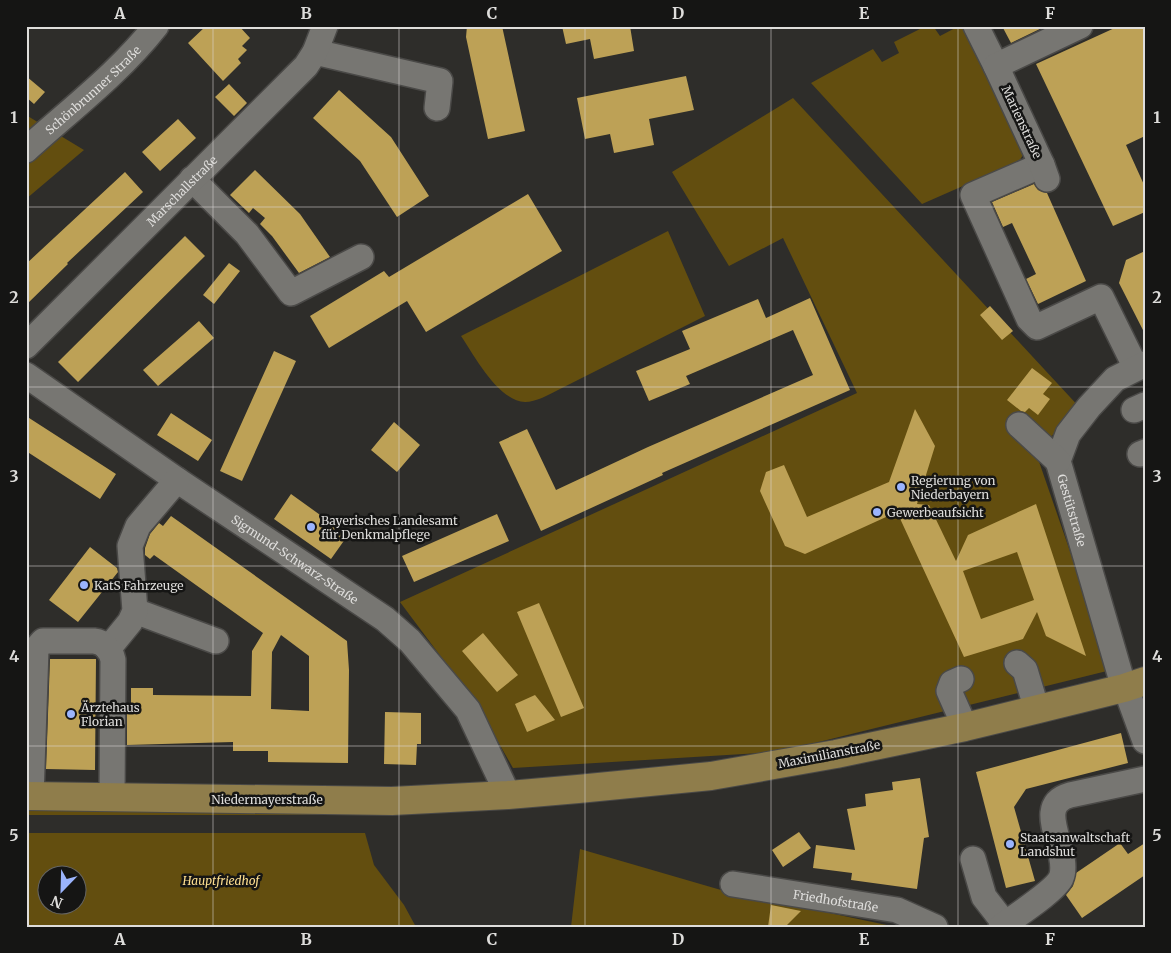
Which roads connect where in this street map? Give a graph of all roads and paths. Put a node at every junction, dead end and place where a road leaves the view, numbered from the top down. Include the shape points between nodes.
1 (156, 26) edge
2 (325, 26) edge
3 (976, 26) edge
4 (1080, 26) edge
5 (315, 52) junction
6 (996, 66) junction
7 (438, 108) dead end
8 (26, 150) edge
9 (192, 179) junction
10 (362, 257) dead end
11 (26, 346) edge
12 (1140, 366) edge
13 (26, 375) edge
14 (1019, 425) dead end
15 (1058, 461) junction
16 (177, 480) junction
17 (135, 611) junction
18 (216, 641) dead end
19 (108, 648) junction
20 (1018, 663) dead end
21 (961, 679) dead end
22 (30, 682) edge
23 (1135, 685) edge
24 (1037, 710) junction
25 (965, 727) junction
26 (1145, 741) edge
27 (1145, 779) edge
28 (508, 795) junction
29 (29, 796) edge
30 (112, 797) junction
31 (974, 859) dead end
32 (733, 884) dead end
33 (1003, 925) edge
34 (936, 927) edge

1 - 8 street, Schönbrunner Straße via 105,79
2 - 5 street, Marschallstraße
3 - 6 street, Marienstraße
4 - 6 street
5 - 7 street via 440,81
5 - 9 street, Marschallstraße via 306,66
6 - 12 street, Marienstraße via 1044,172 973,195 1028,319 1037,327 1101,297
9 - 10 street via 247,234 291,293
9 - 11 street, Marschallstraße
12 - 15 street, Gestütstraße via 1115,379 1089,407 1068,434
13 - 16 street, Sigmund-Schwarz-Straße
14 - 15 street
15 - 23 street, Gestütstraße
16 - 17 street via 138,526 130,546
16 - 28 street, Sigmund-Schwarz-Straße via 384,619 410,641 468,710
17 - 18 street
17 - 19 street
19 - 22 street via 94,641 41,642 36,649
19 - 30 street via 113,660
20 - 24 street via 1025,670
21 - 25 street via 952,683 949,691
22 - 29 street
23 - 24 main road, Maximilianstraße
23 - 26 street, Gestütstraße via 1137,718
24 - 25 main road, Maximilianstraße
25 - 28 main road, Maximilianstraße via 711,776
27 - 33 street via 1070,795 1056,802 1053,814 1062,876 1053,888
28 - 30 main road, Niedermayerstraße via 392,800
29 - 30 main road, Niedermayerstraße
31 - 33 street via 984,897
32 - 34 street, Friedhofstraße via 897,910

